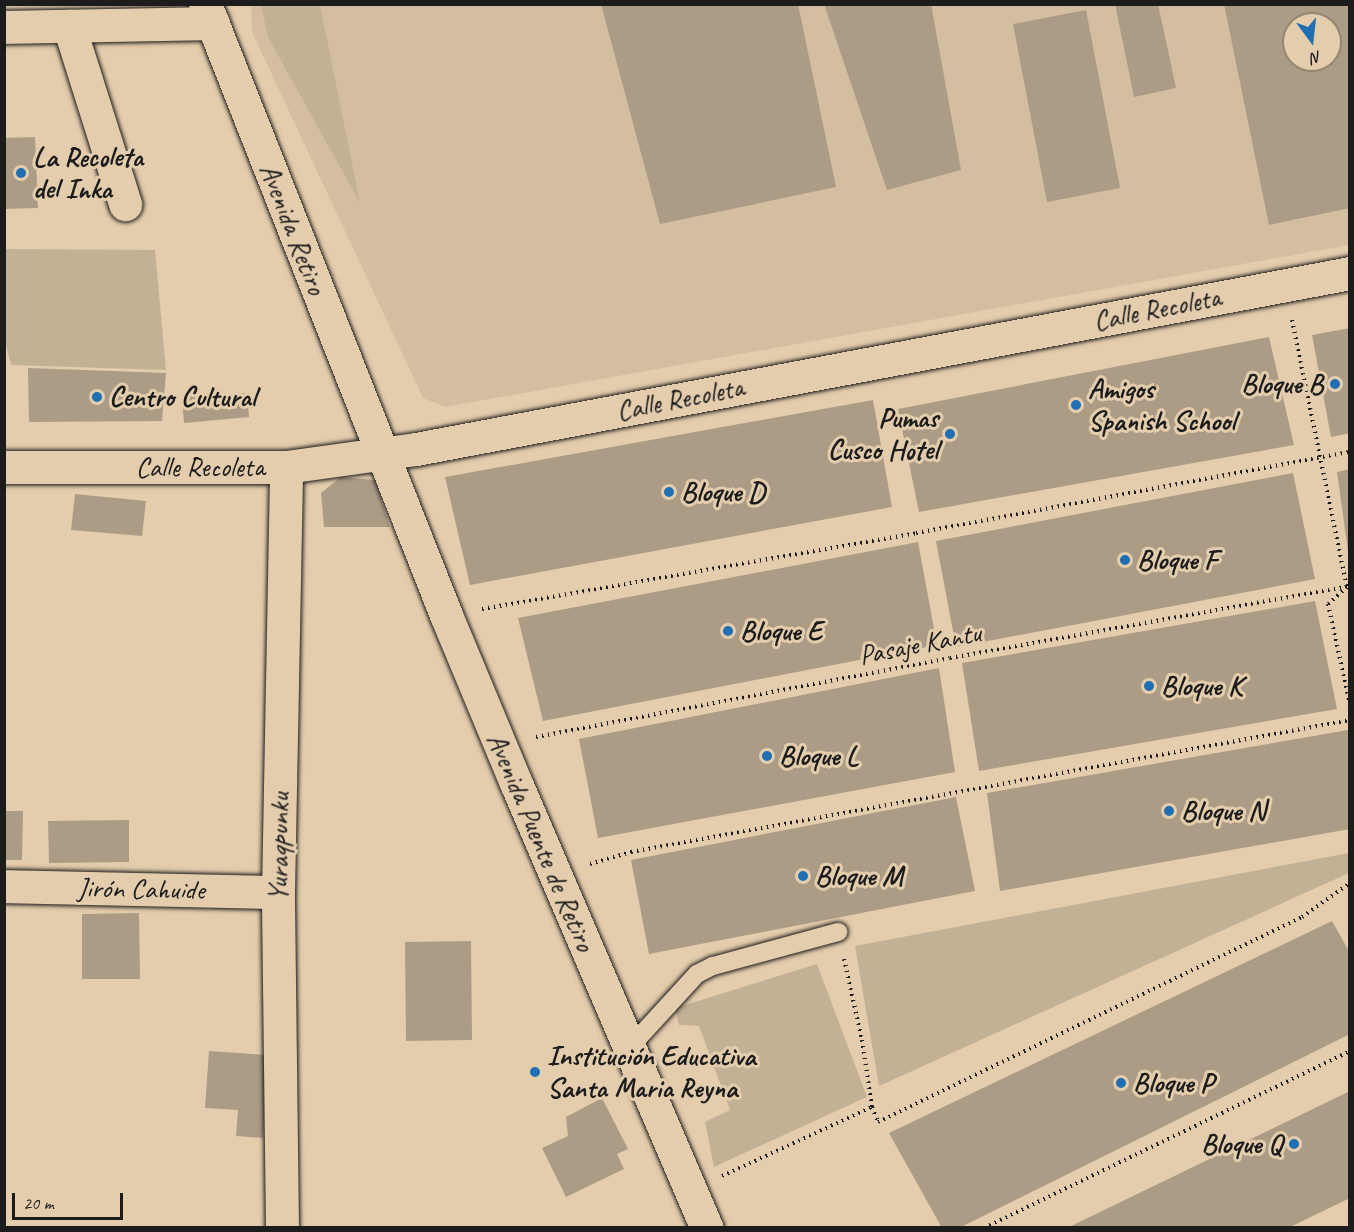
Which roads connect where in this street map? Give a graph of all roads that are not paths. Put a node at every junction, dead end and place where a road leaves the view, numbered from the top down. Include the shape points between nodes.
1 (209, 14) edge
2 (69, 26) junction
3 (4, 27) edge
4 (125, 204) dead end
5 (1350, 273) edge
6 (381, 454) junction
7 (4, 467) edge
8 (286, 467) junction
9 (4, 886) edge
10 (278, 892) junction
11 (838, 932) road end
12 (630, 1047) junction
13 (282, 1227) edge
14 (707, 1227) edge

1 - 2 street
1 - 6 street, Avenida Retiro
2 - 3 street
2 - 4 street
5 - 6 street, Calle Recoleta
6 - 8 street, Calle Recoleta
6 - 12 street, Avenida Puente de Retiro
7 - 8 street, Calle Recoleta
8 - 10 street, Yuraqpunku
9 - 10 street, Jirón Cahuide
10 - 13 street, Yuraqpunku
11 - 12 lane via 713,966 697,975
12 - 14 street, Avenida Puente de Retiro

